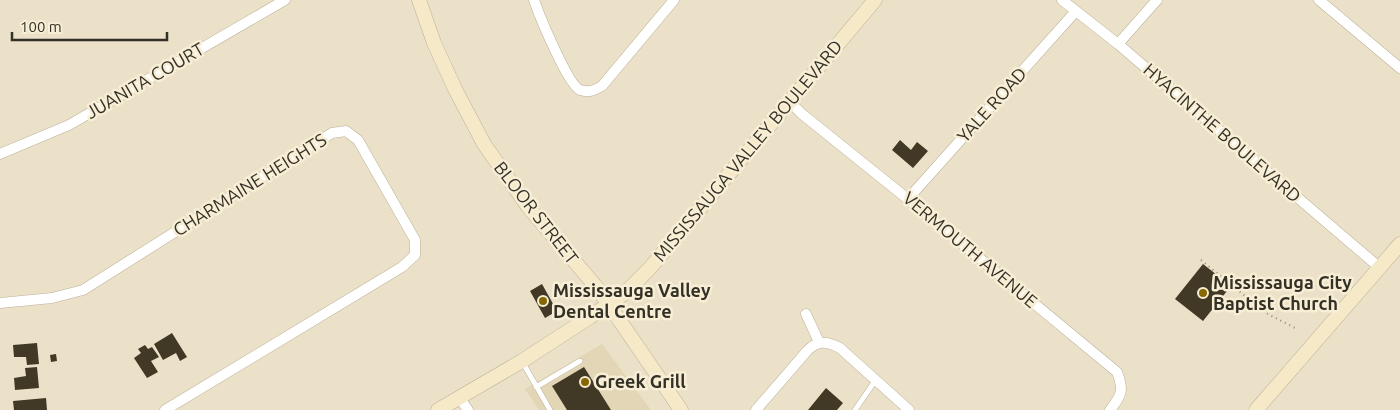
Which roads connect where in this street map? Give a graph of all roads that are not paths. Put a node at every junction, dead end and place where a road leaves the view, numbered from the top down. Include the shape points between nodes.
1 (285, 0) edge
2 (419, 0) edge
3 (534, 0) edge
4 (674, 0) edge
5 (875, 0) edge
6 (1062, 0) edge
7 (1157, 0) edge
8 (1319, 0) edge
9 (1076, 11) junction
10 (1118, 44) junction
11 (1400, 68) edge
12 (789, 102) junction
13 (0, 154) edge
14 (909, 200) junction
15 (1400, 244) edge
16 (1380, 268) junction
17 (0, 303) edge
18 (608, 305) junction
19 (806, 314) dead end
20 (819, 342) junction
21 (522, 360) junction
22 (580, 361) dead end
23 (875, 381) junction
24 (536, 387) junction
25 (459, 397) junction
26 (165, 410) edge
27 (438, 410) edge
28 (468, 410) edge
29 (550, 410) edge
30 (681, 410) edge
31 (756, 410) edge
32 (855, 410) edge
33 (910, 410) edge
34 (1110, 410) edge
35 (1258, 410) edge

1 - 13 street, JUANITA COURT via 69,125
2 - 18 street, BLOOR STREET via 434,43 484,144 529,208
3 - 4 street via 574,87 591,92 602,86
5 - 12 street, MISSISSAUGA VALLEY BOULEVARD
6 - 9 street, HYACINTHE BOULEVARD
7 - 10 street
8 - 11 street
9 - 10 street, HYACINTHE BOULEVARD
9 - 14 street, YALE ROAD
10 - 16 street, HYACINTHE BOULEVARD
12 - 14 street, VERMOUTH AVENUE
12 - 18 street, MISSISSAUGA VALLEY BOULEVARD via 650,268
14 - 34 street, VERMOUTH AVENUE via 1117,372 1122,385 1120,398
15 - 16 street
16 - 35 street
17 - 26 street, CHARMAINE HEIGHTS via 52,298 82,290 332,133 346,131 358,140 415,240 415,255
18 - 21 street, MISSISSAUGA VALLEY BOULEVARD
18 - 30 street, BLOOR STREET
19 - 20 street
20 - 23 street via 840,348
20 - 31 street via 812,345
21 - 24 lane
21 - 25 street, MISSISSAUGA VALLEY BOULEVARD
22 - 24 lane
23 - 32 lane
23 - 33 street
24 - 29 lane
25 - 27 street, MISSISSAUGA VALLEY BOULEVARD
25 - 28 street

